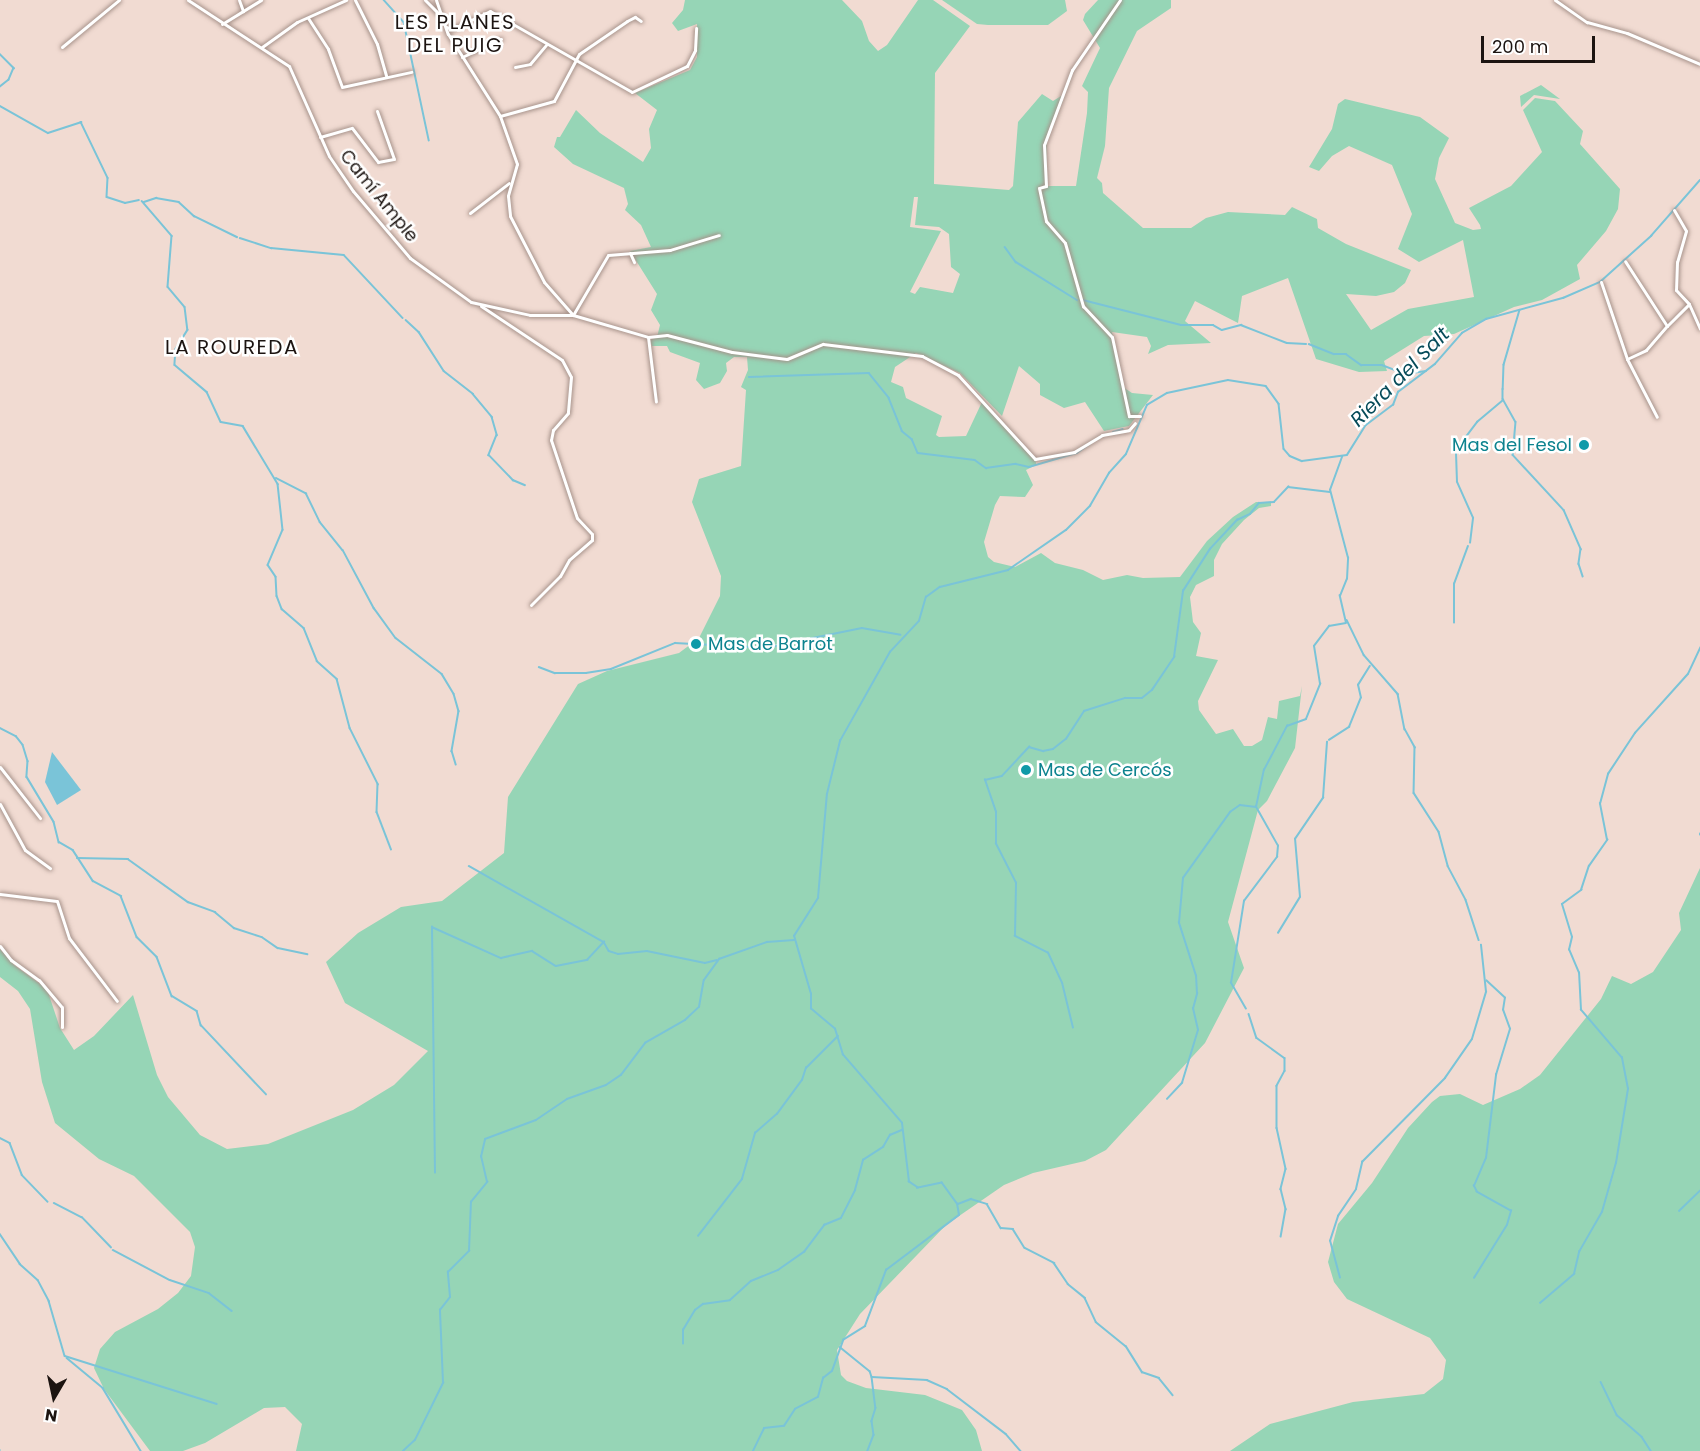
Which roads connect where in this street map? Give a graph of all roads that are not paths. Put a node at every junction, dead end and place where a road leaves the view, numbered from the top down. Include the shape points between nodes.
1 (119, 0) edge
2 (188, 0) edge
3 (238, 0) edge
4 (261, 0) edge
5 (346, 0) edge
6 (355, 0) edge
7 (425, 0) edge
8 (436, 0) edge
9 (1120, 0) edge
10 (1555, 0) edge
11 (243, 11) junction
12 (440, 15) junction
13 (308, 18) junction
14 (641, 21) dead end
15 (222, 24) junction
16 (445, 27) junction
17 (696, 28) dead end
18 (501, 39) dead end
19 (546, 45) junction
20 (62, 47) dead end
21 (262, 47) junction
22 (462, 57) junction
23 (574, 60) junction
24 (1700, 64) edge
25 (515, 67) dead end
26 (411, 72) dead end
27 (386, 77) junction
28 (377, 111) dead end
29 (500, 116) junction
30 (320, 137) junction
31 (510, 182) junction
32 (1674, 210) dead end
33 (470, 213) dead end
34 (719, 235) dead end
35 (630, 253) junction
36 (1624, 261) dead end
37 (634, 262) dead end
38 (1601, 282) dead end
39 (1689, 304) junction
40 (481, 306) junction
41 (573, 315) junction
42 (1667, 326) junction
43 (1700, 329) edge
44 (648, 337) junction
45 (1627, 359) junction
46 (654, 402) dead end
47 (1140, 416) dead end
48 (1657, 417) dead end
49 (1135, 423) dead end
50 (531, 605) dead end
51 (0, 767) edge
52 (0, 804) edge
53 (40, 818) dead end
54 (50, 868) dead end
55 (0, 894) edge
56 (0, 946) edge
57 (117, 1001) dead end
58 (62, 1028) dead end

1 - 20 street
2 - 15 street, Camí Ample
3 - 11 street
4 - 11 street
5 - 13 street
6 - 27 street via 377,44
7 - 12 street
8 - 12 street
9 - 47 street via 1072,70 1044,145 1046,186 1039,188 1046,221 1065,243 1083,306 1112,337 1130,416
10 - 24 street via 1587,22 1627,33
11 - 15 street
12 - 16 street
13 - 21 street
13 - 27 street via 328,50 342,87
14 - 23 street via 635,17 627,21
15 - 21 street, Camí Ample
16 - 19 street via 452,29 490,11
16 - 22 street
17 - 23 street via 696,50 687,66 632,92
18 - 22 street
19 - 23 street
19 - 25 street via 530,64
21 - 30 street, Camí Ample via 297,76
22 - 29 street
23 - 29 street via 554,101
26 - 27 street
28 - 30 street via 394,159 378,162 356,131 345,128
29 - 31 street via 518,169
30 - 40 street, Camí Ample via 353,192 410,258
31 - 33 street
31 - 41 street via 507,206 525,250 544,282
32 - 39 street via 1686,231 1677,262 1676,290
34 - 35 street via 670,250
35 - 37 street
35 - 41 street via 608,255
36 - 42 street
38 - 45 street
39 - 42 street
39 - 43 street
40 - 41 street, Camí Ample via 530,315
40 - 50 street via 562,360 571,377 567,413 553,430 551,440 577,518 592,534 592,540 569,560 560,576
41 - 44 street, Camí Ample
42 - 45 street via 1646,350
44 - 46 street
44 - 49 street, Camí Ample via 667,334 732,352 787,359 823,344 922,356 958,375 1035,459 1074,452 1102,435 1129,430
45 - 48 street
51 - 53 street
52 - 54 street via 21,844
55 - 57 street via 57,901 69,938
56 - 58 street via 11,960 39,980 62,1007

